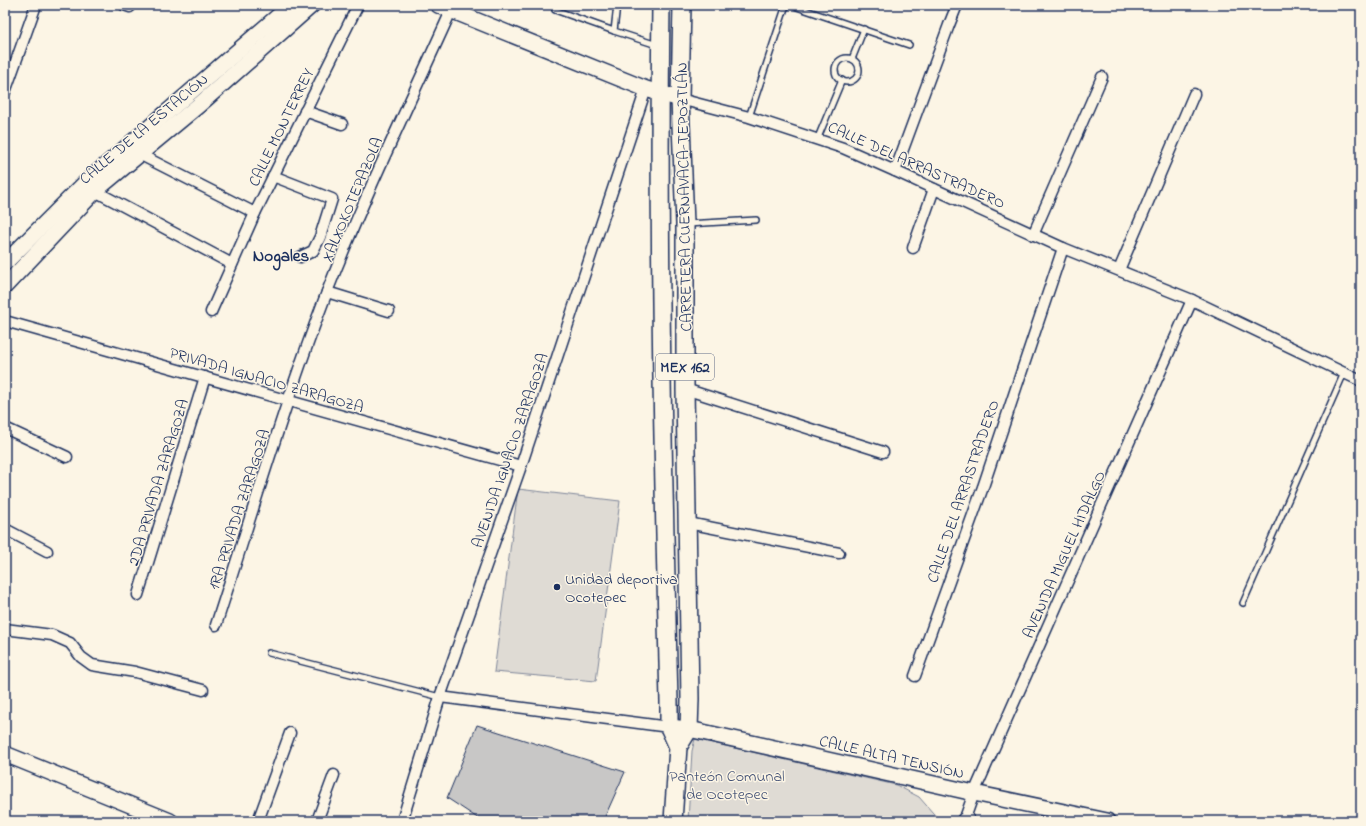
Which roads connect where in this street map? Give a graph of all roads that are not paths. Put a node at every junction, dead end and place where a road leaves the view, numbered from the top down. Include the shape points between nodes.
1 (36, 5) edge
2 (291, 5) edge
3 (312, 5) edge
4 (358, 5) edge
5 (556, 5) edge
6 (617, 5) edge
7 (661, 5) edge
8 (682, 5) edge
9 (957, 5) edge
10 (788, 6) edge
11 (444, 8) edge
12 (864, 29) junction
13 (614, 31) junction
14 (909, 44) dead end
15 (660, 46) junction
16 (852, 59) junction
17 (1102, 77) dead end
18 (842, 80) junction
19 (653, 91) junction
20 (5, 92) edge
21 (1194, 94) dead end
22 (680, 99) junction
23 (304, 111) junction
24 (749, 117) junction
25 (342, 124) dead end
26 (816, 140) junction
27 (125, 147) junction
28 (139, 154) junction
29 (895, 171) junction
30 (273, 176) junction
31 (934, 189) junction
32 (95, 191) junction
33 (255, 213) junction
34 (756, 220) dead end
35 (685, 224) junction
36 (1033, 235) junction
37 (913, 248) dead end
38 (1063, 248) junction
39 (300, 257) dead end
40 (5, 263) edge
41 (232, 264) junction
42 (1119, 270) junction
43 (5, 286) edge
44 (327, 292) junction
45 (1192, 300) junction
46 (389, 311) dead end
47 (211, 312) dead end
48 (5, 321) edge
49 (1344, 373) junction
50 (204, 377) junction
51 (1361, 381) edge
52 (685, 389) junction
53 (288, 402) junction
54 (5, 428) edge
55 (883, 452) dead end
56 (67, 457) dead end
57 (521, 466) junction
58 (688, 523) junction
59 (5, 529) edge
60 (47, 551) dead end
61 (840, 553) dead end
62 (138, 596) dead end
63 (1243, 603) dead end
64 (216, 625) dead end
65 (5, 629) edge
66 (269, 653) dead end
67 (915, 676) dead end
68 (203, 690) dead end
69 (440, 697) junction
70 (669, 727) junction
71 (689, 729) junction
72 (290, 732) dead end
73 (678, 747) junction
74 (5, 754) edge
75 (334, 775) dead end
76 (974, 793) junction
77 (170, 821) edge
78 (258, 821) edge
79 (317, 821) edge
80 (402, 821) edge
81 (673, 821) edge
82 (965, 821) edge
83 (1107, 821) edge

1 - 20 street
2 - 27 street, CALLE DE LA ESTACIÓN
3 - 28 street, CALLE DE LA ESTACIÓN
4 - 23 street, CALLE MONTERREY
5 - 13 lane via 555,10
6 - 13 lane
7 - 15 main road, CARRETERA CUERNAVACA-TEPOZTLÁN / MEX 162
8 - 22 main road, CARRETERA CUERNAVACA-TEPOZTLÁN / MEX 162
9 - 29 street
10 - 12 lane
10 - 24 lane
11 - 19 street, CALLE DEL ARRASTRADERO
11 - 44 street, XALXOKOTEPAZOLA
12 - 14 lane
12 - 16 lane
13 - 15 lane
15 - 19 main road, CARRETERA CUERNAVACA-TEPOZTLÁN / MEX 162
16 - 18 lane via 842,59 838,62 836,72
16 - 18 lane via 859,67 857,78 847,82
17 - 36 street
18 - 26 lane
19 - 22 street, CALLE DEL ARRASTRADERO
19 - 57 street, AVENIDA IGNACIO ZARAGOZA
19 - 70 main road, CARRETERA CUERNAVACA-TEPOZTLÁN / MEX 162
21 - 42 street
22 - 24 street, CALLE DEL ARRASTRADERO
22 - 35 main road, CARRETERA CUERNAVACA-TEPOZTLÁN / MEX 162
23 - 25 street
23 - 30 street, CALLE MONTERREY
24 - 26 street, CALLE DEL ARRASTRADERO
26 - 29 street, CALLE DEL ARRASTRADERO via 843,148
27 - 28 street
27 - 40 street, CALLE DE LA ESTACIÓN
28 - 32 street, CALLE DE LA ESTACIÓN
28 - 33 street
29 - 31 street, CALLE DEL ARRASTRADERO
30 - 33 street, CALLE MONTERREY
30 - 39 street via 332,199 313,251
31 - 36 street, CALLE DEL ARRASTRADERO
31 - 37 street
32 - 41 street
32 - 43 street, CALLE DE LA ESTACIÓN
33 - 41 street, CALLE MONTERREY
34 - 35 lane
35 - 52 main road, CARRETERA CUERNAVACA-TEPOZTLÁN / MEX 162
36 - 38 street, CALLE DEL ARRASTRADERO
38 - 42 street, CALLE DEL ARRASTRADERO
38 - 67 street, CALLE DEL ARRASTRADERO via 983,487
41 - 47 street, CALLE MONTERREY
42 - 45 street, CALLE DEL ARRASTRADERO
44 - 46 street
44 - 53 street, XALXOKOTEPAZOLA
45 - 49 street, CALLE DEL ARRASTRADERO
45 - 76 street, AVENIDA MIGUEL HIDALGO
48 - 50 street, PRIVADA IGNACIO ZARAGOZA
49 - 51 street, CALLE DEL ARRASTRADERO
49 - 63 lane
50 - 53 street, PRIVADA IGNACIO ZARAGOZA
50 - 62 street, 2DA PRIVADA ZARAGOZA
52 - 55 street
52 - 58 main road, CARRETERA CUERNAVACA-TEPOZTLÁN / MEX 162
53 - 57 street, PRIVADA IGNACIO ZARAGOZA
53 - 64 street, 1RA PRIVADA ZARAGOZA
54 - 56 street
57 - 69 street, AVENIDA IGNACIO ZARAGOZA
58 - 61 street
58 - 71 main road, CARRETERA CUERNAVACA-TEPOZTLÁN / MEX 162
59 - 60 street
65 - 68 street via 52,635 70,642 81,657 92,665 135,672
66 - 69 lane
69 - 70 street
69 - 80 street, AVENIDA IGNACIO ZARAGOZA
70 - 71 street, CALLE ALTA TENSIÓN
70 - 73 main road, CARRETERA CUERNAVACA-TEPOZTLÁN / MEX 162
71 - 73 main road, CARRETERA CUERNAVACA-TEPOZTLÁN / MEX 162
71 - 76 street, CALLE ALTA TENSIÓN
72 - 78 street
73 - 81 main road, CARRETERA CUERNAVACA-TEPOZTLÁN / MEX 162
74 - 77 street
75 - 79 street
76 - 82 street, AVENIDA MIGUEL HIDALGO
76 - 83 street, CALLE ALTA TENSIÓN

